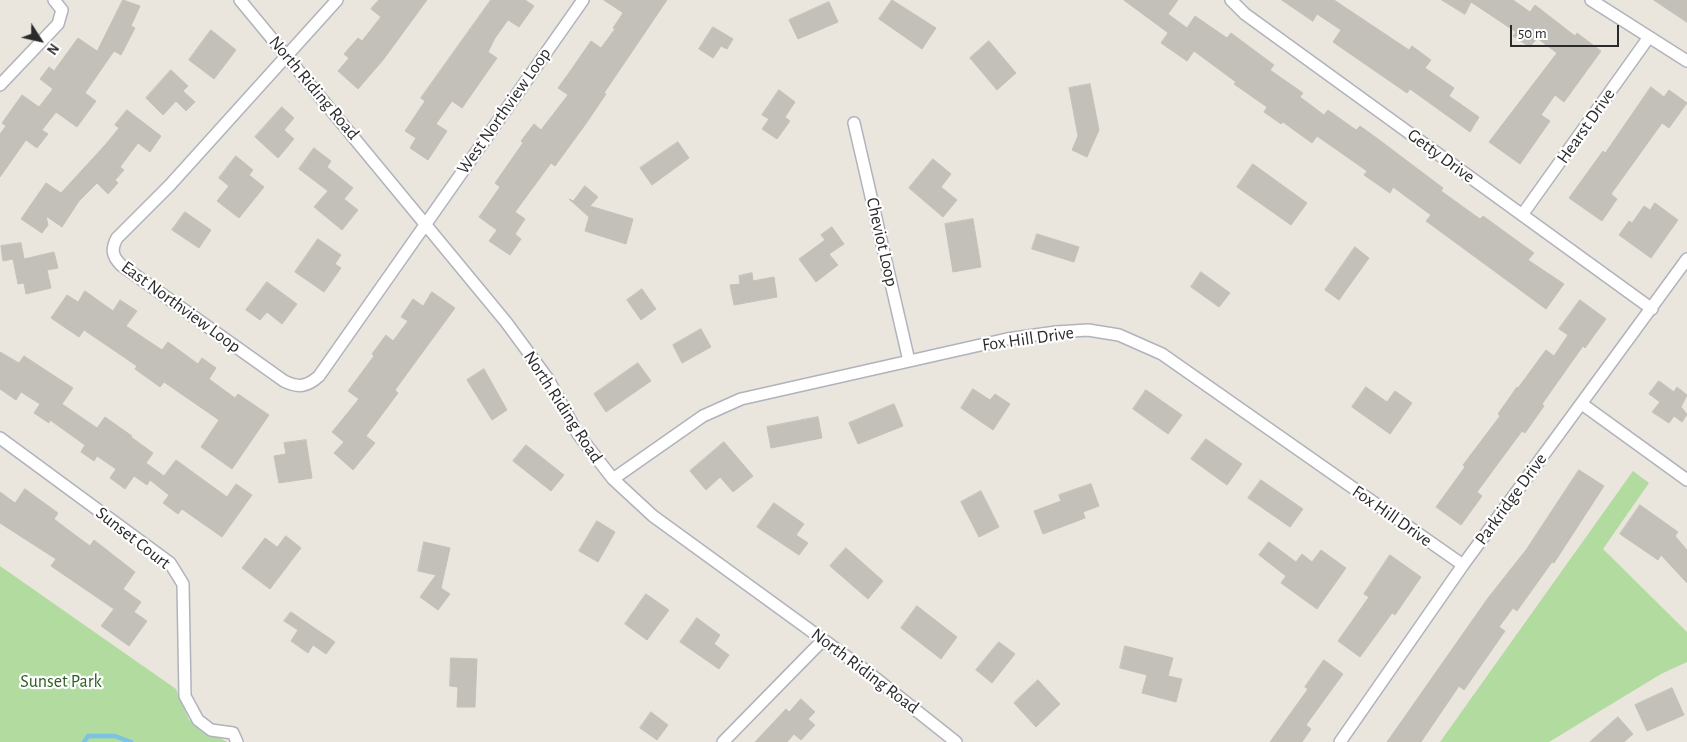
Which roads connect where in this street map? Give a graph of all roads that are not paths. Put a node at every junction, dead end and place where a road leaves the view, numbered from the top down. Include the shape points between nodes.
1 (54, 0) edge
2 (240, 0) edge
3 (338, 0) edge
4 (582, 0) edge
5 (1231, 0) edge
6 (1591, 0) edge
7 (1649, 37) junction
8 (288, 56) junction
9 (1687, 61) edge
10 (0, 85) edge
11 (854, 123) dead end
12 (1522, 215) junction
13 (425, 222) junction
14 (1687, 259) edge
15 (1652, 309) junction
16 (909, 361) junction
17 (1582, 404) junction
18 (0, 438) edge
19 (612, 479) junction
20 (1687, 480) edge
21 (1462, 565) junction
22 (823, 640) junction
23 (237, 742) edge
24 (723, 742) edge
25 (956, 742) edge
26 (1340, 742) edge

1 - 10 street via 62,10 58,24
2 - 8 street, North Riding Road
3 - 8 street
4 - 13 street, West Northview Loop
5 - 12 street, Getty Drive
6 - 7 street
7 - 9 street
7 - 12 street, Hearst Drive
8 - 13 street, North Riding Road
8 - 13 street, East Northview Loop via 117,238 112,253 116,260 284,381 303,386 319,376
11 - 16 street, Cheviot Loop
12 - 15 street, Getty Drive
13 - 19 street, North Riding Road via 531,355 578,434
14 - 15 street, Parkridge Drive
15 - 17 street, Parkridge Drive
16 - 19 street, Fox Hill Drive via 771,391 715,410
16 - 21 street, Fox Hill Drive via 1056,332 1096,331 1134,340 1189,371
17 - 20 street
17 - 21 street, Parkridge Drive
18 - 23 street, Sunset Court via 170,563 182,584 185,696 198,720 211,730 233,732
19 - 22 street, North Riding Road via 653,516
21 - 26 street, Parkridge Drive
22 - 24 street
22 - 25 street, North Riding Road

